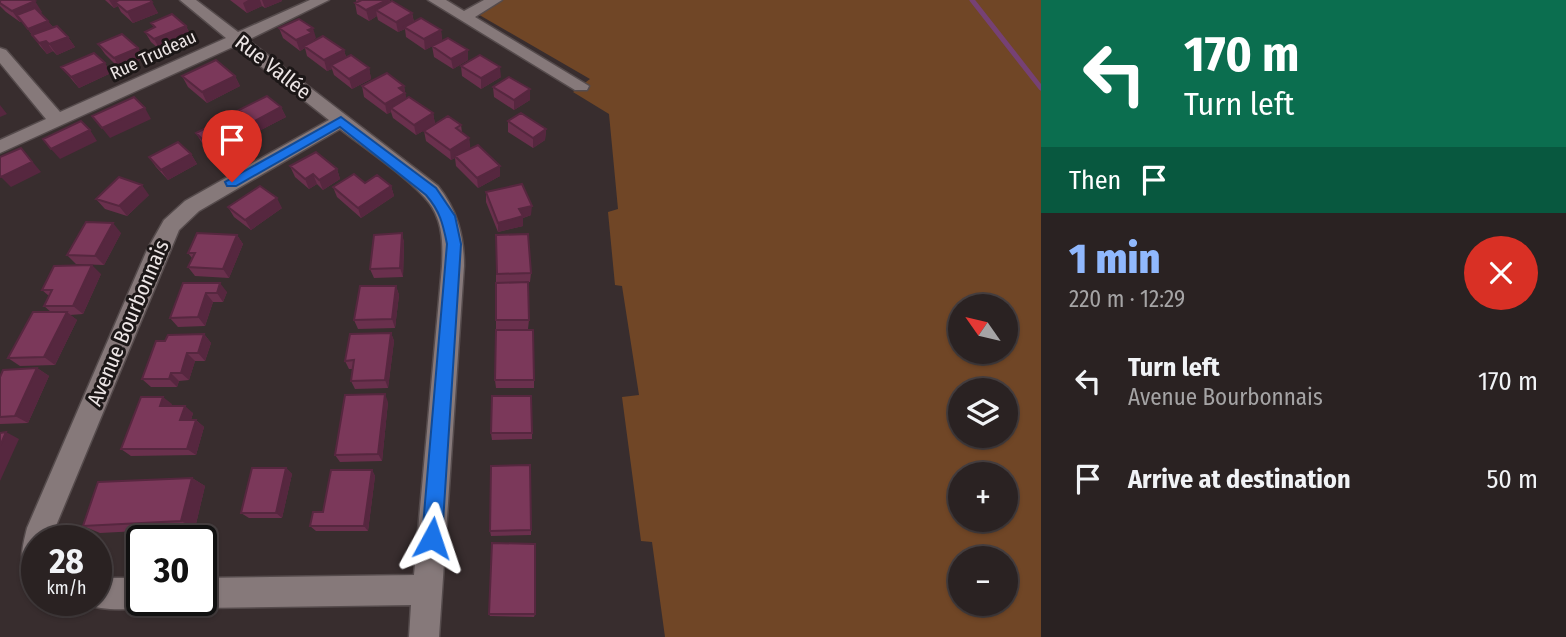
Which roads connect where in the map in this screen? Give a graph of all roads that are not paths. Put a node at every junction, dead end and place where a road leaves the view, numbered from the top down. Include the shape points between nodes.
1 (187, 0) edge
2 (323, 0) edge
3 (435, 0) edge
4 (495, 0) edge
5 (464, 17) junction
6 (237, 38) junction
7 (0, 53) edge
8 (581, 86) dead end
9 (57, 120) junction
10 (341, 121) junction
11 (0, 146) edge
12 (42, 525) edge
13 (428, 590) junction
14 (217, 593) edge
15 (424, 637) edge

1 - 6 street, Rue Vallée
2 - 6 street, Rue Trudeau
3 - 5 street
4 - 5 street
5 - 8 street
6 - 9 street, Rue Trudeau
6 - 10 street, Rue Vallée
7 - 9 street
9 - 11 street, Rue Trudeau
10 - 12 street, Avenue Bourbonnais via 210,194 171,225
10 - 13 street, Rue Vallée via 431,191 452,231
13 - 14 street
13 - 15 street, Rue Vallée

